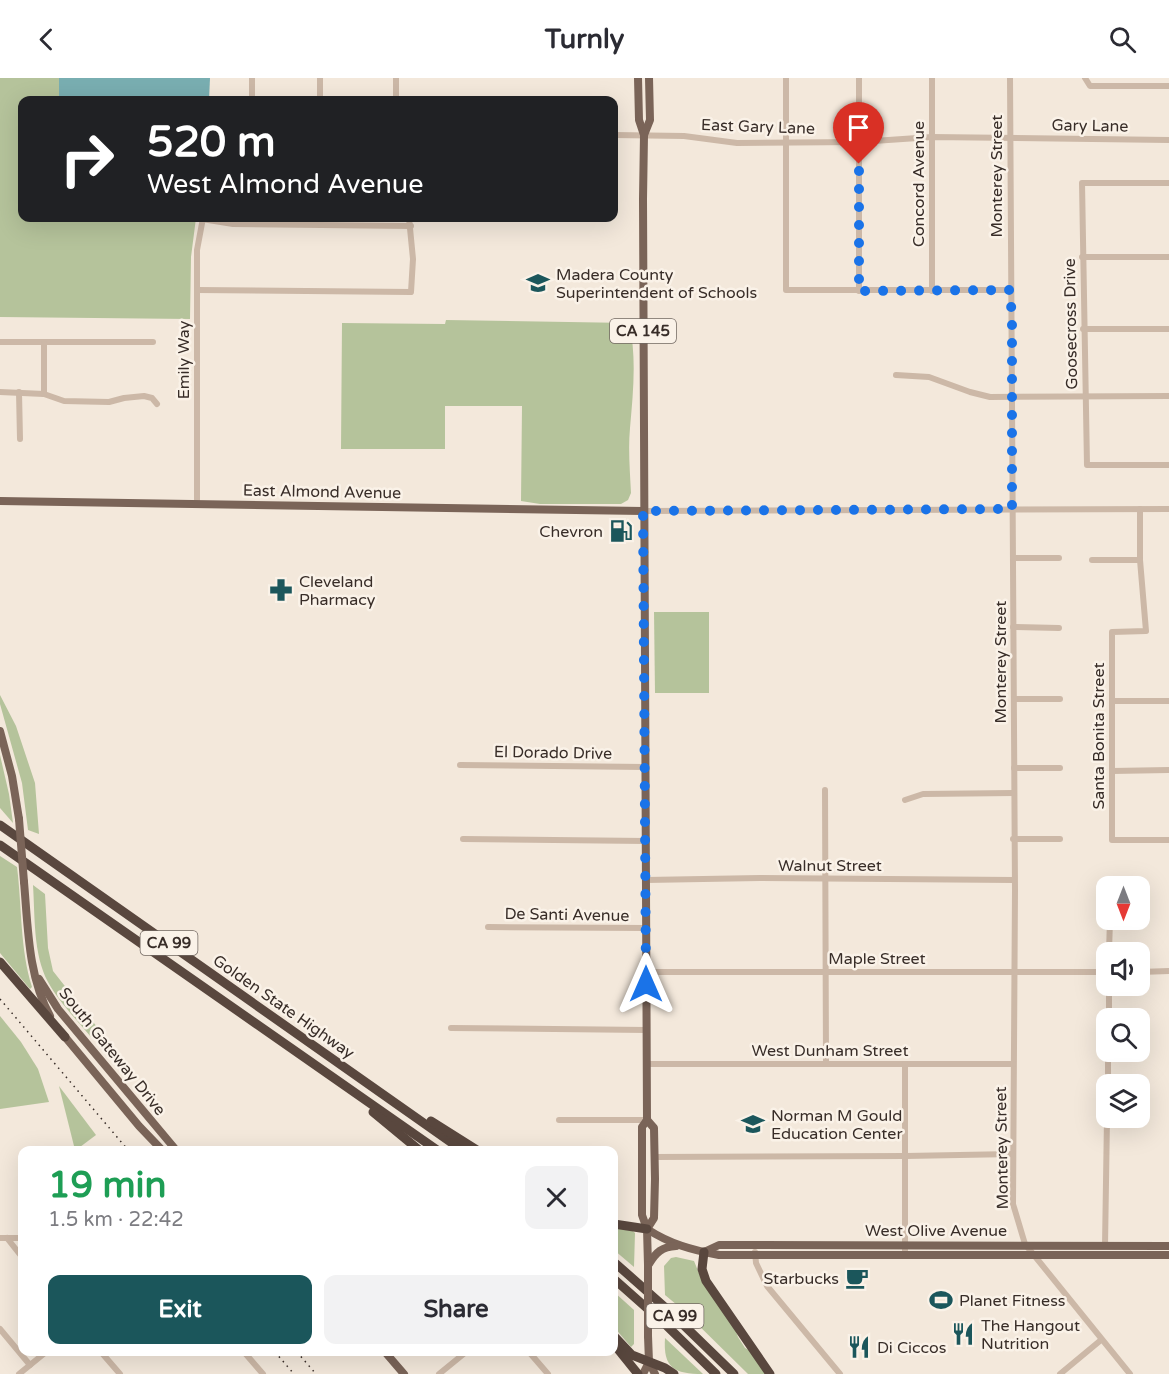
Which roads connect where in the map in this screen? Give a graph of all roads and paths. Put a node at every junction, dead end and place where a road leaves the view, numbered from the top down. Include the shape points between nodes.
1 (252, 78) edge
2 (320, 78) edge
3 (396, 78) edge
4 (638, 78) edge
5 (649, 78) edge
6 (786, 78) edge
7 (859, 78) edge
8 (932, 78) edge
9 (1010, 78) edge
10 (1085, 80) edge
11 (1169, 86) edge
12 (252, 96) edge
13 (320, 96) edge
14 (396, 96) edge
15 (618, 135) edge
16 (644, 135) junction
17 (932, 137) junction
18 (1010, 137) junction
19 (1169, 140) edge
20 (786, 142) junction
21 (859, 142) junction
22 (1169, 183) edge
23 (201, 222) edge
24 (223, 222) edge
25 (244, 222) edge
26 (341, 222) edge
27 (410, 222) edge
28 (411, 226) junction
29 (1082, 256) junction
30 (1169, 257) edge
31 (197, 290) junction
32 (1010, 290) junction
33 (859, 291) junction
34 (932, 291) junction
35 (1083, 329) junction
36 (1169, 329) edge
37 (0, 342) edge
38 (153, 342) dead end
39 (44, 344) junction
40 (896, 375) dead end
41 (0, 392) edge
42 (20, 392) junction
43 (44, 393) junction
44 (1085, 396) junction
45 (1169, 396) edge
46 (1013, 397) junction
47 (157, 404) dead end
48 (20, 439) dead end
49 (1169, 465) edge
50 (0, 501) edge
51 (196, 504) junction
52 (1012, 509) junction
53 (1140, 509) junction
54 (1169, 509) edge
55 (643, 511) junction
56 (1013, 558) junction
57 (1059, 558) dead end
58 (1092, 560) dead end
59 (1140, 560) junction
60 (1013, 627) junction
61 (1059, 628) dead end
62 (1014, 699) junction
63 (1060, 699) dead end
64 (1112, 701) junction
65 (1169, 701) edge
66 (0, 731) edge
67 (460, 765) dead end
68 (645, 767) junction
69 (1014, 768) junction
70 (1060, 768) dead end
71 (1169, 770) edge
72 (1112, 771) junction
73 (825, 790) dead end
74 (1014, 793) junction
75 (905, 801) dead end
76 (0, 825) edge
77 (463, 838) dead end
78 (1013, 839) junction
79 (1060, 839) dead end
80 (1169, 840) edge
81 (646, 841) junction
82 (0, 845) edge
83 (825, 878) junction
84 (646, 880) junction
85 (1014, 880) junction
86 (488, 927) dead end
87 (646, 928) junction
88 (0, 962) edge
89 (33, 965) junction
90 (826, 971) junction
91 (1169, 971) edge
92 (646, 972) junction
93 (1015, 972) junction
94 (1096, 972) edge
95 (1150, 972) edge
96 (451, 1028) dead end
97 (647, 1030) junction
98 (65, 1037) junction
99 (94, 1052) junction
100 (84, 1061) junction
101 (338, 1062) junction
102 (647, 1064) junction
103 (826, 1064) junction
104 (905, 1064) junction
105 (1013, 1064) junction
106 (328, 1074) junction
107 (558, 1120) dead end
108 (647, 1120) junction
109 (1107, 1128) edge
110 (158, 1146) edge
111 (173, 1146) edge
112 (414, 1146) edge
113 (431, 1146) edge
114 (456, 1146) edge
115 (471, 1146) edge
116 (1013, 1154) junction
117 (906, 1156) junction
118 (654, 1157) junction
119 (618, 1224) edge
120 (647, 1228) junction
121 (3, 1238) edge
122 (905, 1244) junction
123 (1025, 1244) junction
124 (755, 1245) junction
125 (1169, 1245) edge
126 (680, 1246) junction
127 (1105, 1246) junction
128 (704, 1252) junction
129 (18, 1253) edge
130 (905, 1255) junction
131 (1034, 1255) junction
132 (1169, 1255) edge
133 (755, 1256) junction
134 (618, 1265) edge
135 (648, 1265) junction
136 (618, 1283) edge
137 (0, 1329) edge
138 (1101, 1340) junction
139 (618, 1341) edge
140 (618, 1349) edge
141 (18, 1351) edge
142 (22, 1356) edge
143 (41, 1356) edge
144 (104, 1356) edge
145 (247, 1356) edge
146 (388, 1356) edge
147 (461, 1356) edge
148 (532, 1356) edge
149 (649, 1362) junction
150 (30, 1365) junction
151 (19, 1374) edge
152 (120, 1374) edge
153 (263, 1374) edge
154 (404, 1374) edge
155 (439, 1374) edge
156 (548, 1374) edge
157 (638, 1374) edge
158 (643, 1374) edge
159 (655, 1374) edge
160 (674, 1374) edge
161 (716, 1374) edge
162 (734, 1374) edge
163 (770, 1374) edge
164 (840, 1374) edge
165 (1060, 1374) edge
166 (1130, 1374) edge

1 - 12 street
2 - 13 street
3 - 14 street
4 - 16 main road, CA 145 via 639,120
5 - 16 main road, CA 145 via 650,120
6 - 20 street
7 - 21 street
8 - 17 street, Concord Avenue
9 - 18 street, Monterey Street
10 - 11 street via 1090,86
15 - 16 street, East Gary Lane
16 - 20 street, East Gary Lane via 737,143
16 - 55 main road, CA 145
17 - 18 street, East Gary Lane
17 - 21 street, East Gary Lane
17 - 34 street, Concord Avenue
18 - 19 street, Gary Lane
18 - 32 street, Monterey Street
20 - 21 street, East Gary Lane
20 - 33 street via 786,290
21 - 33 street
22 - 29 street, Goosecross Drive via 1082,183
23 - 31 street, Emily Way
24 - 25 street
26 - 28 street
27 - 28 street
28 - 31 street via 411,292
29 - 30 street
29 - 35 street, Goosecross Drive
31 - 51 street, Emily Way
32 - 34 street
32 - 46 street, Monterey Street
33 - 34 street
35 - 36 street
35 - 44 street, Goosecross Drive
37 - 39 street
38 - 39 street
39 - 43 street
40 - 46 street via 929,377 979,395
41 - 42 street
42 - 43 street
42 - 48 street
43 - 47 street via 64,401 109,402 144,396
44 - 45 street
44 - 46 street
44 - 49 street, Goosecross Drive via 1087,465
46 - 52 street, Monterey Street
50 - 51 main road, East Almond Avenue
51 - 55 main road, East Almond Avenue
52 - 53 street
52 - 55 street
52 - 56 street, Monterey Street
53 - 54 street
53 - 59 street
55 - 68 main road, CA 145
56 - 57 street
56 - 60 street, Monterey Street
58 - 59 street
59 - 64 street, Santa Bonita Street via 1146,631 1112,632
60 - 61 street
60 - 62 street, Monterey Street
62 - 63 street
62 - 69 street, Monterey Street
64 - 65 street
64 - 72 street, Santa Bonita Street
66 - 89 main road, South Gateway Drive, bridge via 19,819
67 - 68 street, El Dorado Drive
68 - 81 main road, CA 145
69 - 70 street
69 - 74 street, Monterey Street
71 - 72 street
72 - 80 street, Santa Bonita Street via 1112,840
73 - 83 street
74 - 75 street via 922,794
74 - 78 street, Monterey Street
76 - 101 highway, Golden State Highway / CA 99
77 - 81 street
78 - 79 street
78 - 85 street, Monterey Street
81 - 84 main road, CA 145
82 - 106 highway, Golden State Highway / CA 99
83 - 84 street, Walnut Street
83 - 85 street, Walnut Street
83 - 90 street
84 - 87 main road, CA 145
85 - 93 street, Monterey Street
86 - 87 street, De Santi Avenue
87 - 92 main road, CA 145
88 - 98 highway
89 - 98 main road, South Gateway Drive via 45,1007
89 - 99 main road, South Gateway Drive via 52,1002
90 - 92 street, Maple Street
90 - 93 street, Maple Street
90 - 103 street
91 - 95 street
92 - 97 main road, CA 145
93 - 94 street, Maple Street
93 - 105 street, Monterey Street
96 - 97 street
97 - 102 main road, CA 145
98 - 100 main road, South Gateway Drive
99 - 100 main road
99 - 111 main road, South Gateway Drive
100 - 110 main road, South Gateway Drive
101 - 114 highway, Golden State Highway / CA 99
101 - 115 highway
102 - 103 street, West Dunham Street
102 - 108 main road, CA 145
103 - 104 street, West Dunham Street
104 - 105 street, West Dunham Street
104 - 117 street
105 - 116 street, Monterey Street
106 - 112 highway
106 - 113 highway, Golden State Highway / CA 99
107 - 108 street
108 - 118 main road, CA 145 via 654,1128
108 - 120 main road, CA 145 via 642,1127 642,1215
109 - 127 street
116 - 117 street
116 - 123 street, Monterey Street via 1013,1204
117 - 118 street
117 - 122 street
118 - 120 main road, CA 145 via 654,1218
119 - 120 highway
120 - 126 main road, West Olive Avenue
120 - 135 main road, CA 145
121 - 129 street
122 - 123 main road, West Olive Avenue
122 - 124 main road, West Olive Avenue
122 - 130 street
123 - 127 main road, West Olive Avenue
123 - 131 street
124 - 128 main road, West Olive Avenue via 719,1245
124 - 133 street
125 - 127 main road, West Olive Avenue
126 - 128 main road, West Olive Avenue
126 - 135 main road via 660,1250
128 - 133 main road, West Olive Avenue
128 - 163 highway via 702,1269 706,1281
130 - 131 main road, West Olive Avenue
130 - 133 main road, West Olive Avenue
131 - 132 main road, West Olive Avenue
131 - 138 street
133 - 164 street via 767,1286
134 - 162 highway, CA 99
135 - 149 main road, CA 145, bridge
136 - 161 highway, CA 99
137 - 141 street
138 - 165 street
138 - 166 street
139 - 149 highway via 628,1352
140 - 157 highway
142 - 150 street
143 - 150 street
144 - 152 street
145 - 153 street
146 - 154 main road
147 - 155 street
148 - 156 street
149 - 158 main road, CA 145
149 - 159 main road, CA 145
149 - 160 highway
150 - 151 street

